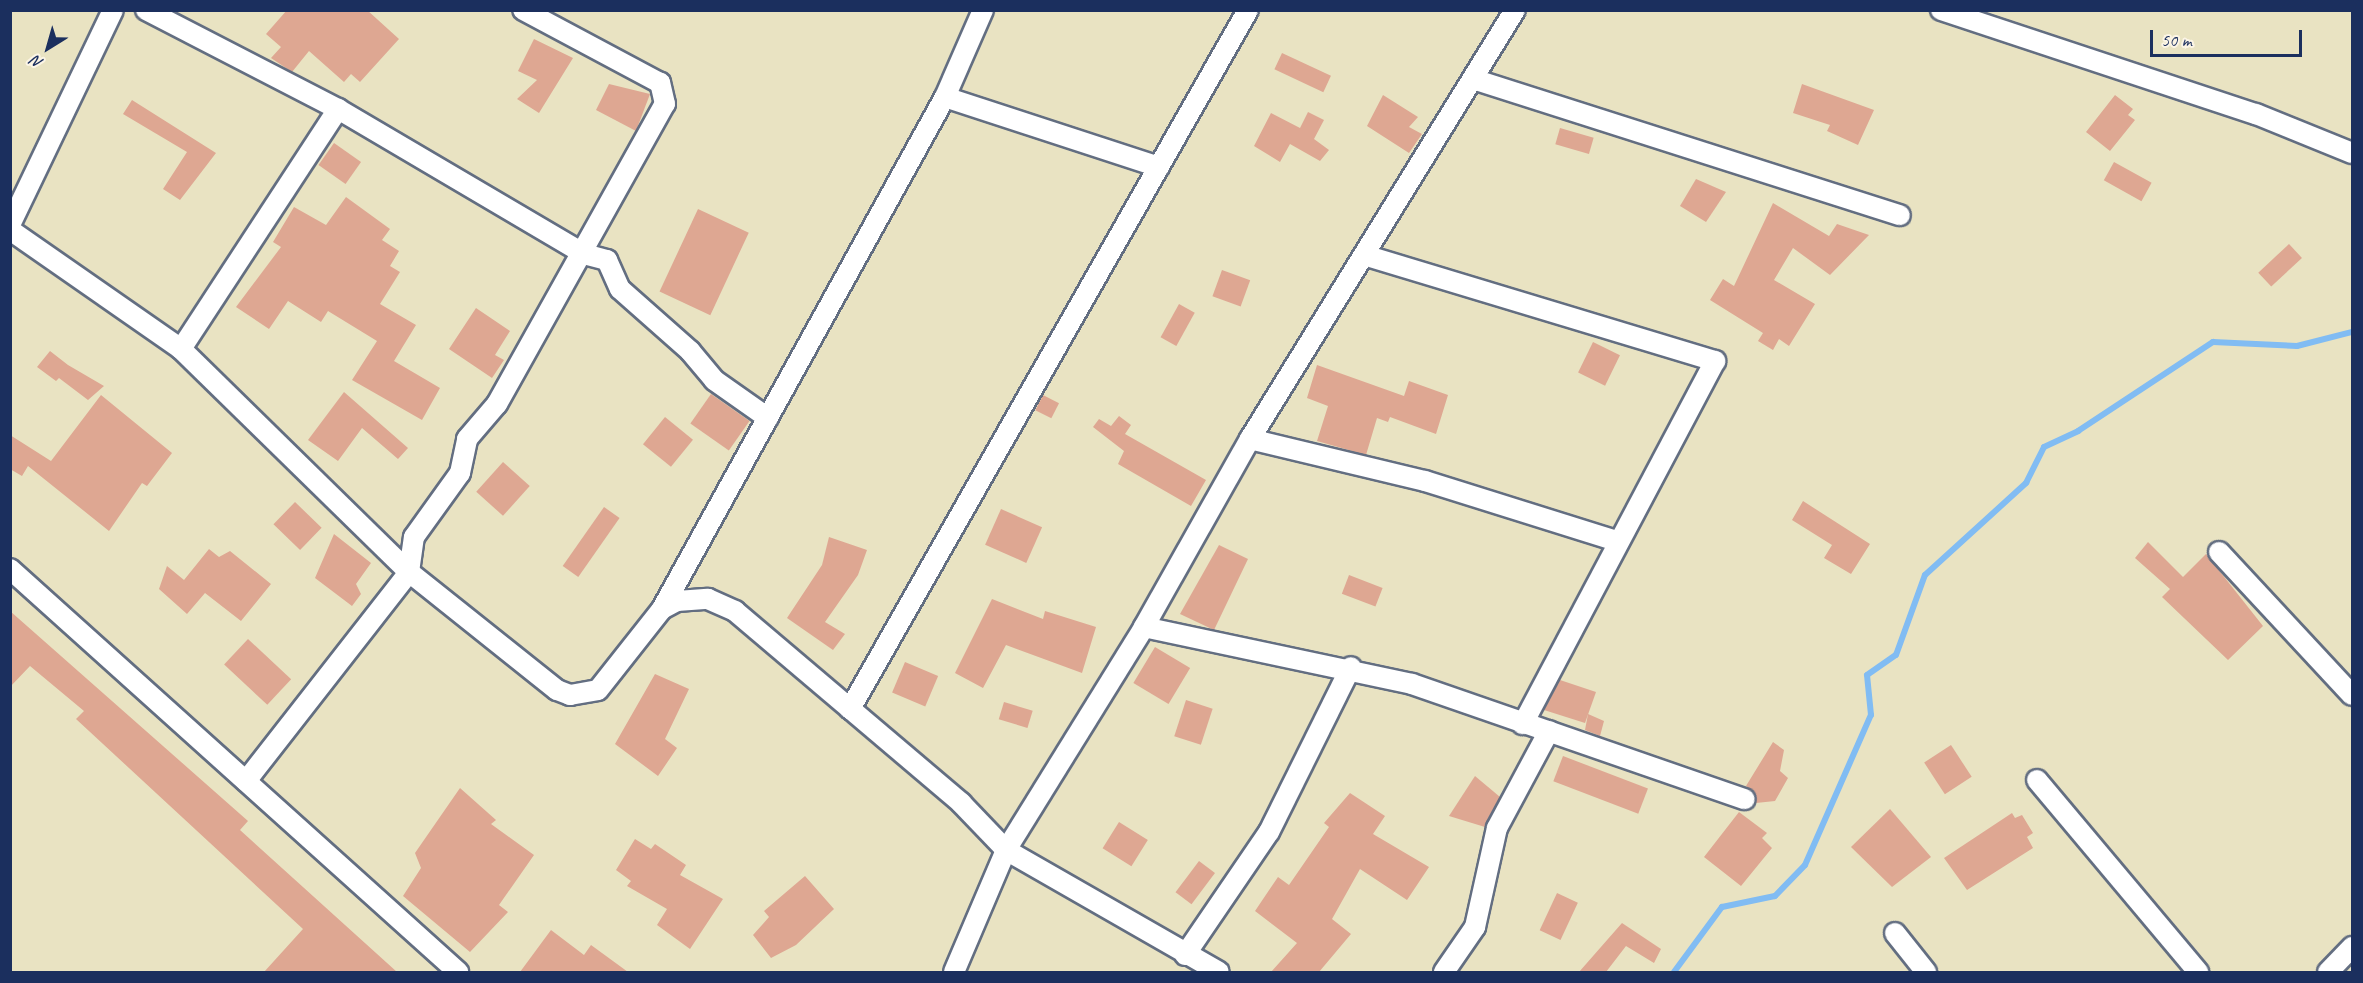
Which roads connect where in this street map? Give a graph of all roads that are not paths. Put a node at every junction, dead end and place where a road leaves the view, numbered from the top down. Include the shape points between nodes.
1 (113, 10) edge
2 (146, 10) edge
3 (523, 10) edge
4 (983, 10) edge
5 (1248, 10) edge
6 (1515, 10) edge
7 (1941, 10) edge
8 (1473, 79) junction
9 (945, 97) junction
10 (338, 110) junction
11 (2352, 153) edge
12 (1159, 167) junction
13 (1900, 215) dead end
14 (10, 225) edge
15 (10, 230) edge
16 (584, 254) junction
17 (1364, 255) junction
18 (181, 349) junction
19 (768, 418) junction
20 (1250, 439) junction
21 (1616, 541) junction
22 (2218, 552) dead end
23 (10, 568) edge
24 (409, 572) junction
25 (662, 609) junction
26 (1144, 627) junction
27 (1351, 667) junction
28 (2352, 695) edge
29 (850, 709) junction
30 (1523, 724) junction
31 (1549, 731) junction
32 (2037, 780) dead end
33 (246, 781) junction
34 (1745, 799) dead end
35 (1006, 850) junction
36 (1895, 933) dead end
37 (2352, 947) edge
38 (1185, 955) junction
39 (458, 972) edge
40 (954, 972) edge
41 (1219, 972) edge
42 (1444, 972) edge
43 (1926, 972) edge
44 (2198, 972) edge
45 (2328, 972) edge

1 - 14 street
2 - 10 street
3 - 16 street via 660,83 666,92
4 - 9 street
5 - 12 street
6 - 8 street
7 - 11 street via 2256,114
8 - 13 street
8 - 17 street
9 - 12 street
9 - 19 street
10 - 16 street
10 - 18 street
12 - 29 street
15 - 18 street
16 - 19 street via 607,260 620,289 690,351 714,380
16 - 24 street via 497,404 467,439 460,473 414,537
17 - 20 street
17 - 21 street via 1715,361
18 - 24 street
19 - 25 street
20 - 21 street via 1425,481
20 - 26 street
21 - 30 street
22 - 28 street
23 - 33 street
24 - 25 street via 570,695 598,690
24 - 33 street
25 - 29 street via 677,601 708,599 735,611
26 - 27 street
26 - 35 street
27 - 30 street
27 - 38 street via 1269,832
29 - 35 street via 961,803
30 - 31 street
31 - 34 street
31 - 42 street via 1497,828 1475,927
32 - 44 street
33 - 39 street
35 - 38 street
35 - 40 street
36 - 43 street
37 - 45 street
38 - 41 street

